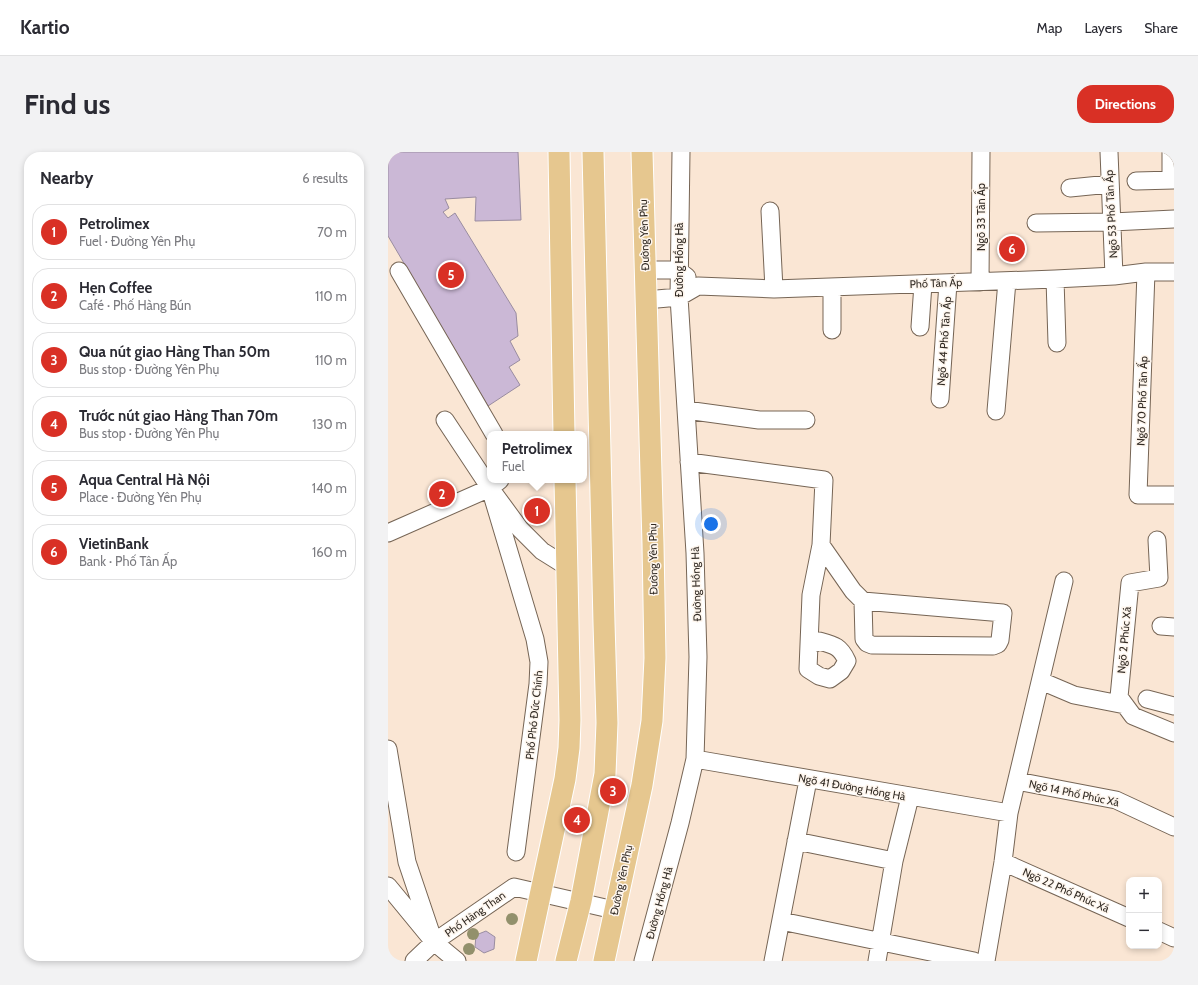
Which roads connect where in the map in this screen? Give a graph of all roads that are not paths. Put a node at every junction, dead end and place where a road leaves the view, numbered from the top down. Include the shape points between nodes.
1 (559, 152) edge
2 (593, 152) edge
3 (642, 152) edge
4 (681, 152) edge
5 (981, 152) edge
6 (1109, 152) edge
7 (1171, 152) edge
8 (1172, 180) edge
9 (1136, 181) dead end
10 (1110, 184) junction
11 (1070, 188) dead end
12 (770, 211) dead end
13 (1174, 219) edge
14 (1112, 222) junction
15 (1036, 223) dead end
16 (645, 270) junction
17 (678, 270) junction
18 (399, 271) dead end
19 (1146, 272) junction
20 (1174, 272) edge
21 (1114, 276) junction
22 (1054, 279) junction
23 (1007, 281) junction
24 (980, 282) junction
25 (948, 283) junction
26 (923, 284) junction
27 (698, 286) junction
28 (832, 287) junction
29 (774, 289) junction
30 (679, 297) junction
31 (646, 300) junction
32 (920, 327) dead end
33 (832, 330) dead end
34 (1057, 343) dead end
35 (940, 399) dead end
36 (686, 410) junction
37 (996, 411) dead end
38 (445, 420) dead end
39 (806, 420) dead end
40 (492, 431) edge
41 (563, 431) edge
42 (689, 462) junction
43 (487, 473) edge
44 (495, 483) edge
45 (565, 483) edge
46 (1174, 495) edge
47 (388, 533) edge
48 (1157, 540) dead end
49 (820, 545) junction
50 (566, 566) junction
51 (1064, 581) dead end
52 (863, 601) junction
53 (809, 646) dead end
54 (1041, 681) junction
55 (1147, 699) dead end
56 (1126, 705) junction
57 (1174, 706) edge
58 (1174, 733) edge
59 (388, 749) edge
60 (695, 759) junction
61 (808, 780) junction
62 (1017, 781) junction
63 (910, 797) junction
64 (1009, 813) junction
65 (1174, 827) edge
66 (796, 841) junction
67 (516, 852) dead end
68 (894, 861) junction
69 (407, 862) junction
70 (1003, 862) junction
71 (388, 879) edge
72 (388, 886) edge
73 (542, 893) junction
74 (581, 901) junction
75 (614, 910) junction
76 (1126, 917) edge
77 (781, 921) junction
78 (1162, 932) edge
79 (1174, 938) edge
80 (881, 941) junction
81 (434, 942) junction
82 (949, 958) edge
83 (414, 961) edge
84 (457, 961) edge
85 (526, 961) edge
86 (566, 961) edge
87 (604, 961) edge
88 (643, 961) edge
89 (773, 961) edge
90 (877, 961) edge
91 (974, 961) edge
92 (986, 961) edge

1 - 41 main road
2 - 74 main road via 607,722 605,774
3 - 16 main road, Đường Yên Phụ
4 - 17 street, Đường Hồng Hà
5 - 24 street, Ngõ 33 Tân Ấp
6 - 10 street, Ngõ 53 Phố Tân Ấp
7 - 8 street
8 - 9 street
10 - 11 street
10 - 14 street, Ngõ 53 Phố Tân Ấp
12 - 29 street
13 - 14 street
14 - 15 street
14 - 21 street, Ngõ 53 Phố Tân Ấp
16 - 17 street
16 - 31 main road, Đường Yên Phụ
17 - 27 street
17 - 30 street, Đường Hồng Hà
18 - 40 street
19 - 20 street, Phố Tân Ấp
19 - 21 street, Phố Tân Ấp
19 - 46 street, Ngõ 70 Phố Tân Ấp via 1138,495
21 - 22 street, Phố Tân Ấp
22 - 23 street, Phố Tân Ấp
22 - 34 street
23 - 24 street, Phố Tân Ấp
23 - 37 street
24 - 25 street, Phố Tân Ấp
25 - 26 street, Phố Tân Ấp
25 - 35 street, Ngõ 44 Phố Tân Ấp
26 - 28 street, Phố Tân Ấp
26 - 32 street
27 - 29 street, Phố Tân Ấp
27 - 30 street
28 - 29 street, Phố Tân Ấp
28 - 33 street
30 - 31 street
30 - 36 street, Đường Hồng Hà
31 - 75 main road, Đường Yên Phụ via 655,658 652,721 642,785
36 - 39 street via 759,420
36 - 42 street, Đường Hồng Hà
38 - 43 street
42 - 49 street via 824,480
42 - 60 street, Đường Hồng Hà via 698,658
44 - 47 street
44 - 50 street via 520,529 542,551
44 - 67 street, Phố Phó Đức Chính via 539,662
45 - 50 main road
48 - 56 street, Ngõ 2 Phúc Xá via 1159,578 1130,583 1119,697
49 - 52 street
49 - 53 street via 811,595
50 - 73 main road via 569,748
51 - 54 street
52 - 52 street via 1003,613 1000,640 993,646 872,645 864,639
54 - 56 street via 1074,695
54 - 62 street
55 - 57 street
56 - 58 street, Ngõ 2 Phúc Xá via 1133,716
59 - 69 street
60 - 61 street, Ngõ 41 Đường Hồng Hà
60 - 88 street, Đường Hồng Hà
61 - 63 street, Ngõ 41 Đường Hồng Hà
61 - 66 street
62 - 64 street
62 - 65 street, Ngõ 14 Phố Phúc Xá via 1116,800
63 - 64 street, Ngõ 41 Đường Hồng Hà
63 - 68 street
64 - 70 street
66 - 68 street
66 - 77 street
68 - 80 street
69 - 71 street via 398,877
69 - 81 street
70 - 76 street, Ngõ 22 Phố Phúc Xá
70 - 92 street
72 - 81 street
73 - 74 street, Phố Hàng Than
73 - 81 street, Phố Hàng Than via 514,887
73 - 85 main road
74 - 75 street, Phố Hàng Than
74 - 86 main road
75 - 87 main road, Đường Yên Phụ
77 - 80 street
77 - 89 street
78 - 79 street
80 - 82 street
80 - 90 street
81 - 83 street, Phố Hàng Than
81 - 84 street
82 - 91 street

